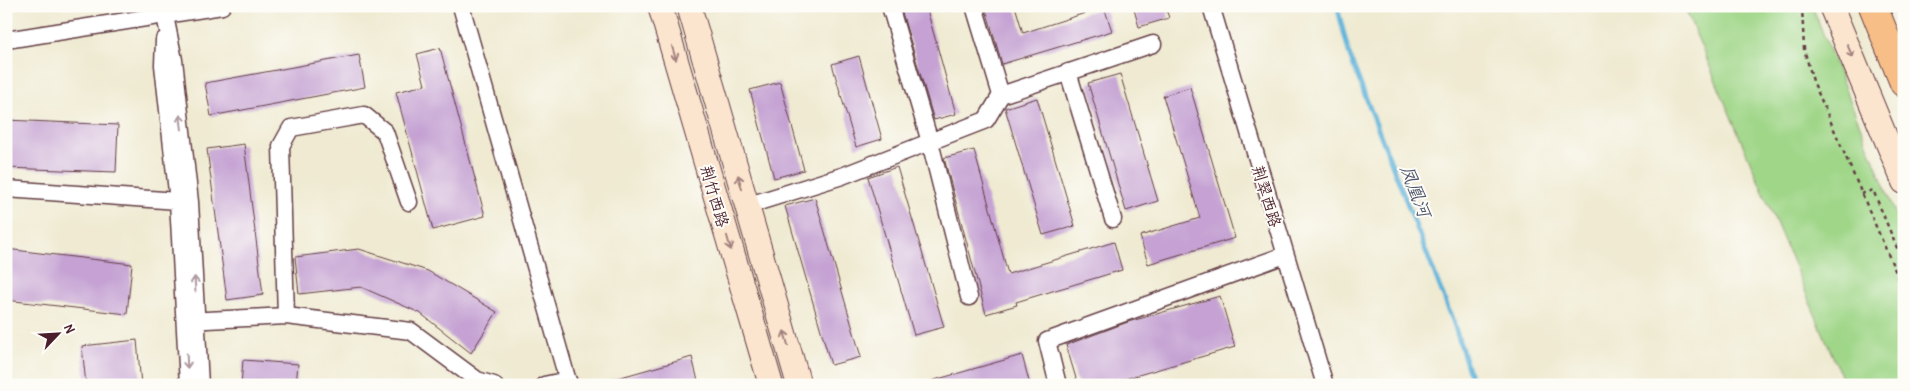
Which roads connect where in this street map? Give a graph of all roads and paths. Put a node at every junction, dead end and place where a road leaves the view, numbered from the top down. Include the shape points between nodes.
1 (222, 6) edge
2 (461, 6) edge
3 (660, 6) edge
4 (689, 6) edge
5 (890, 6) edge
6 (974, 6) edge
7 (1211, 6) edge
8 (1802, 6) edge
9 (1831, 6) edge
10 (1873, 6) edge
11 (164, 11) edge
12 (6, 40) edge
13 (1153, 44) dead end
14 (1068, 72) junction
15 (1904, 83) edge
16 (1001, 95) junction
17 (930, 142) junction
18 (1904, 182) edge
19 (6, 189) edge
20 (1862, 194) junction
21 (178, 201) junction
22 (409, 202) dead end
23 (746, 206) junction
24 (1113, 219) dead end
25 (1285, 255) junction
26 (1904, 265) edge
27 (1904, 291) edge
28 (970, 297) dead end
29 (286, 316) junction
30 (191, 321) junction
31 (569, 382) edge
32 (188, 385) edge
33 (200, 385) edge
34 (494, 385) edge
35 (544, 385) edge
36 (771, 385) edge
37 (799, 385) edge
38 (1058, 385) edge
39 (1325, 385) edge

1 - 11 street
2 - 31 street
3 -> 36 main road, 荆竹西路
23 -> 4 main road, 荆竹西路
5 - 17 street
6 - 16 street
7 - 25 street, 荆翠西路
8 - 20 path via 1804,49 1814,81
9 -> 18 main road
10 - 15 highway
11 - 12 street
11 - 21 street via 162,65
30 -> 11 street via 190,202 174,60
13 - 14 street
14 - 16 street
14 - 24 street
16 - 17 street via 986,120
17 - 23 street via 842,176
17 - 28 street
19 - 21 street
20 - 26 path via 1873,190
20 - 27 path
21 - 30 street
22 - 29 street via 385,132 364,115 290,128 281,146
37 -> 23 main road, 荆竹西路
25 - 38 street via 1047,341
25 - 39 street, 荆翠西路
29 - 30 street
29 - 34 street via 411,331 477,380
30 -> 32 street
30 - 33 street
31 - 35 street

